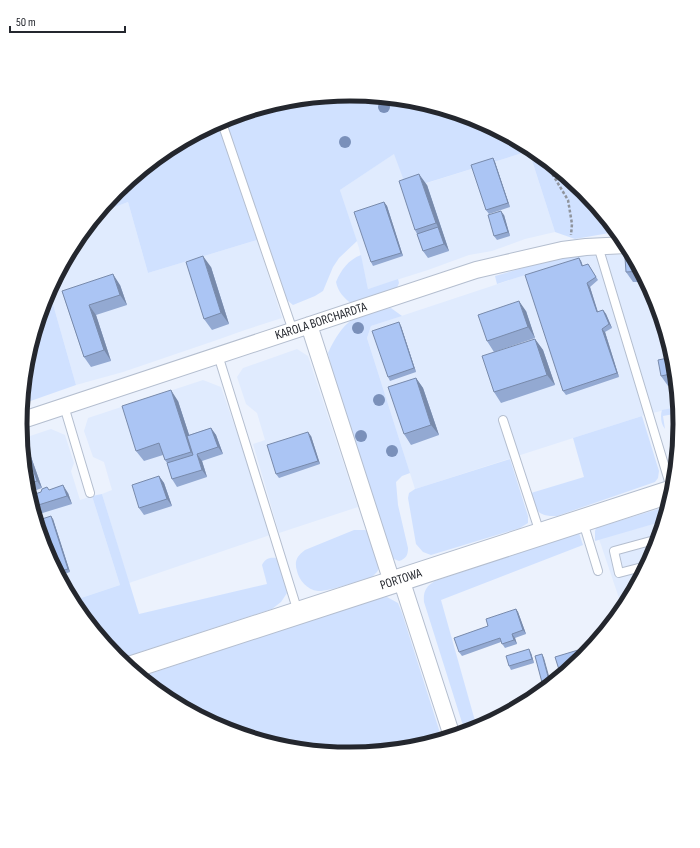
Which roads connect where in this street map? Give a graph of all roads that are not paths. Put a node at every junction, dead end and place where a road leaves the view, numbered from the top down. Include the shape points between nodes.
1 (223, 127) edge
2 (598, 246) junction
3 (620, 246) edge
4 (309, 325) junction
5 (293, 331) junction
6 (218, 355) junction
7 (64, 406) junction
8 (27, 419) edge
9 (503, 420) dead end
10 (668, 478) edge
11 (90, 493) dead end
12 (666, 493) edge
13 (582, 520) junction
14 (540, 534) junction
15 (651, 541) edge
16 (640, 568) edge
17 (598, 571) dead end
18 (396, 581) junction
19 (299, 613) junction
20 (136, 666) edge
21 (450, 731) edge

1 - 5 lane
2 - 3 street, KAROLA BORCHARDTA
2 - 4 street, KAROLA BORCHARDTA via 569,249 476,270
2 - 10 lane
4 - 5 street, KAROLA BORCHARDTA
4 - 18 street
5 - 6 street, KAROLA BORCHARDTA
6 - 7 street, KAROLA BORCHARDTA
6 - 19 lane
7 - 8 street, KAROLA BORCHARDTA
7 - 11 lane
9 - 14 lane
12 - 13 main road, PORTOWA
13 - 14 main road, PORTOWA
13 - 17 lane
14 - 18 main road, PORTOWA
15 - 16 lane via 614,551 619,573
18 - 19 main road, PORTOWA
18 - 21 street
19 - 20 main road, PORTOWA

